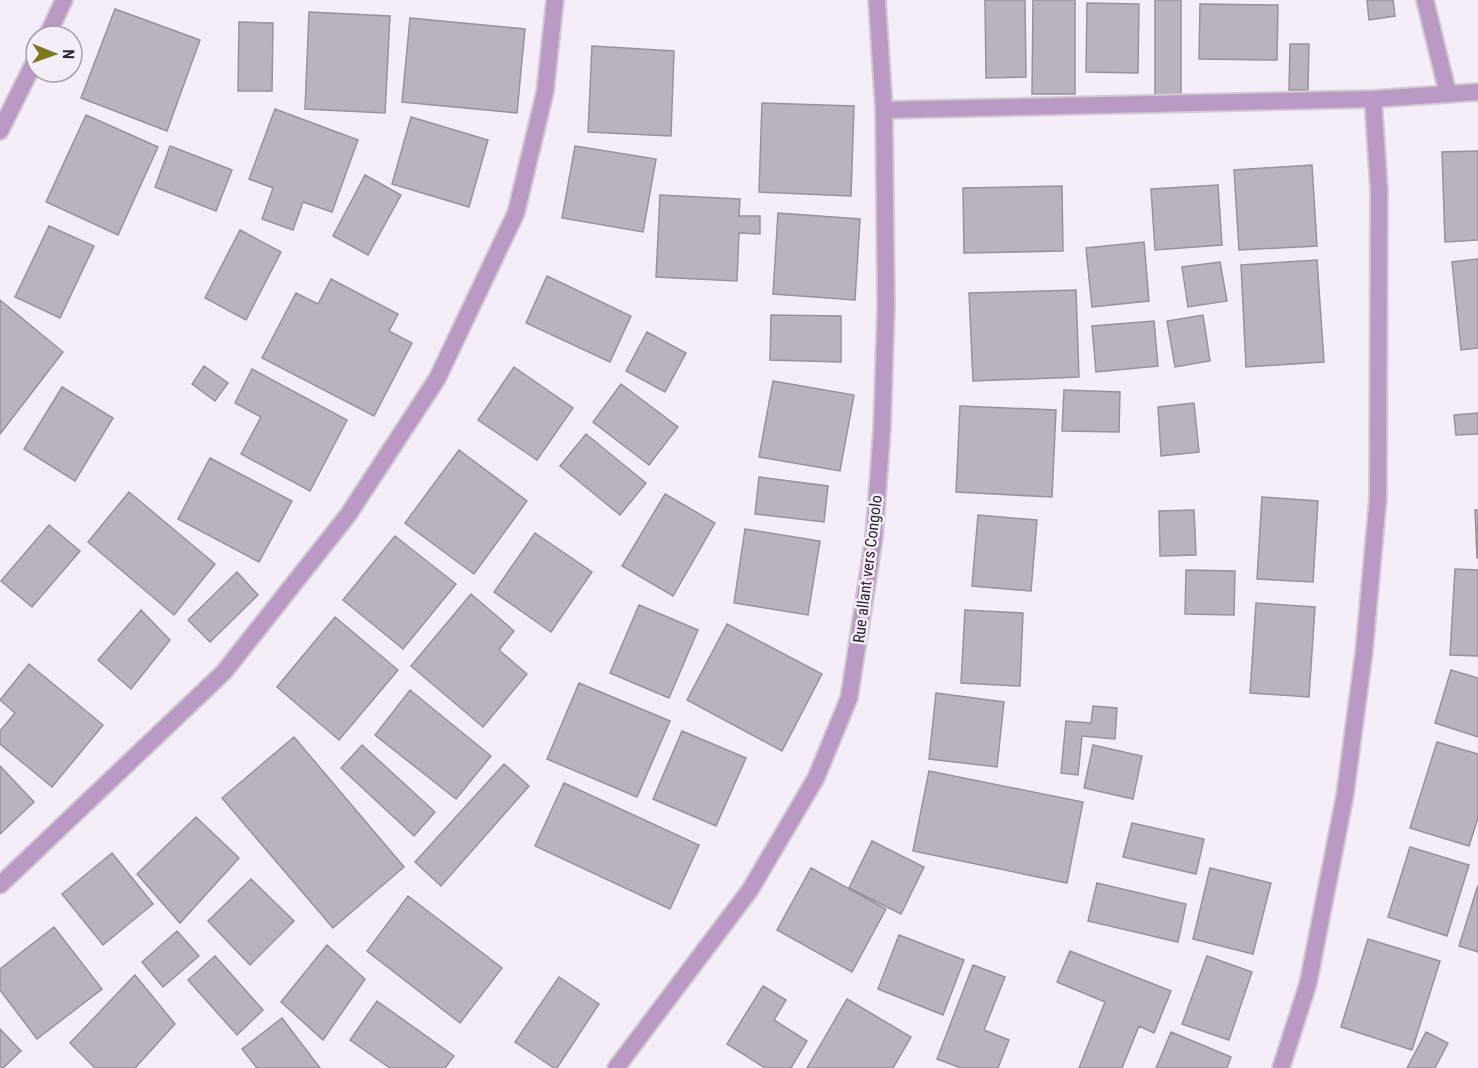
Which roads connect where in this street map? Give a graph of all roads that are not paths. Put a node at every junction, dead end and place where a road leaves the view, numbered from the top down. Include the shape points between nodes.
1 (64, 0) edge
2 (555, 0) edge
3 (877, 0) edge
4 (1425, 0) edge
5 (53, 24) edge
6 (24, 83) edge
7 (1478, 92) edge
8 (1448, 94) junction
9 (1373, 99) junction
10 (884, 110) junction
11 (0, 131) edge
12 (0, 885) edge
13 (616, 1068) edge
14 (1281, 1068) edge

1 - 5 street
2 - 12 street via 545,92 516,213 437,379 348,515 224,672
3 - 10 street, Rue allant vers Congolo
4 - 8 street
6 - 11 street
7 - 8 street
8 - 9 street
9 - 10 street
9 - 14 street via 1379,189 1378,498 1366,628 1343,806 1308,984
10 - 13 street, Rue allant vers Congolo via 886,306 882,429 874,538 849,698 816,778 750,890

